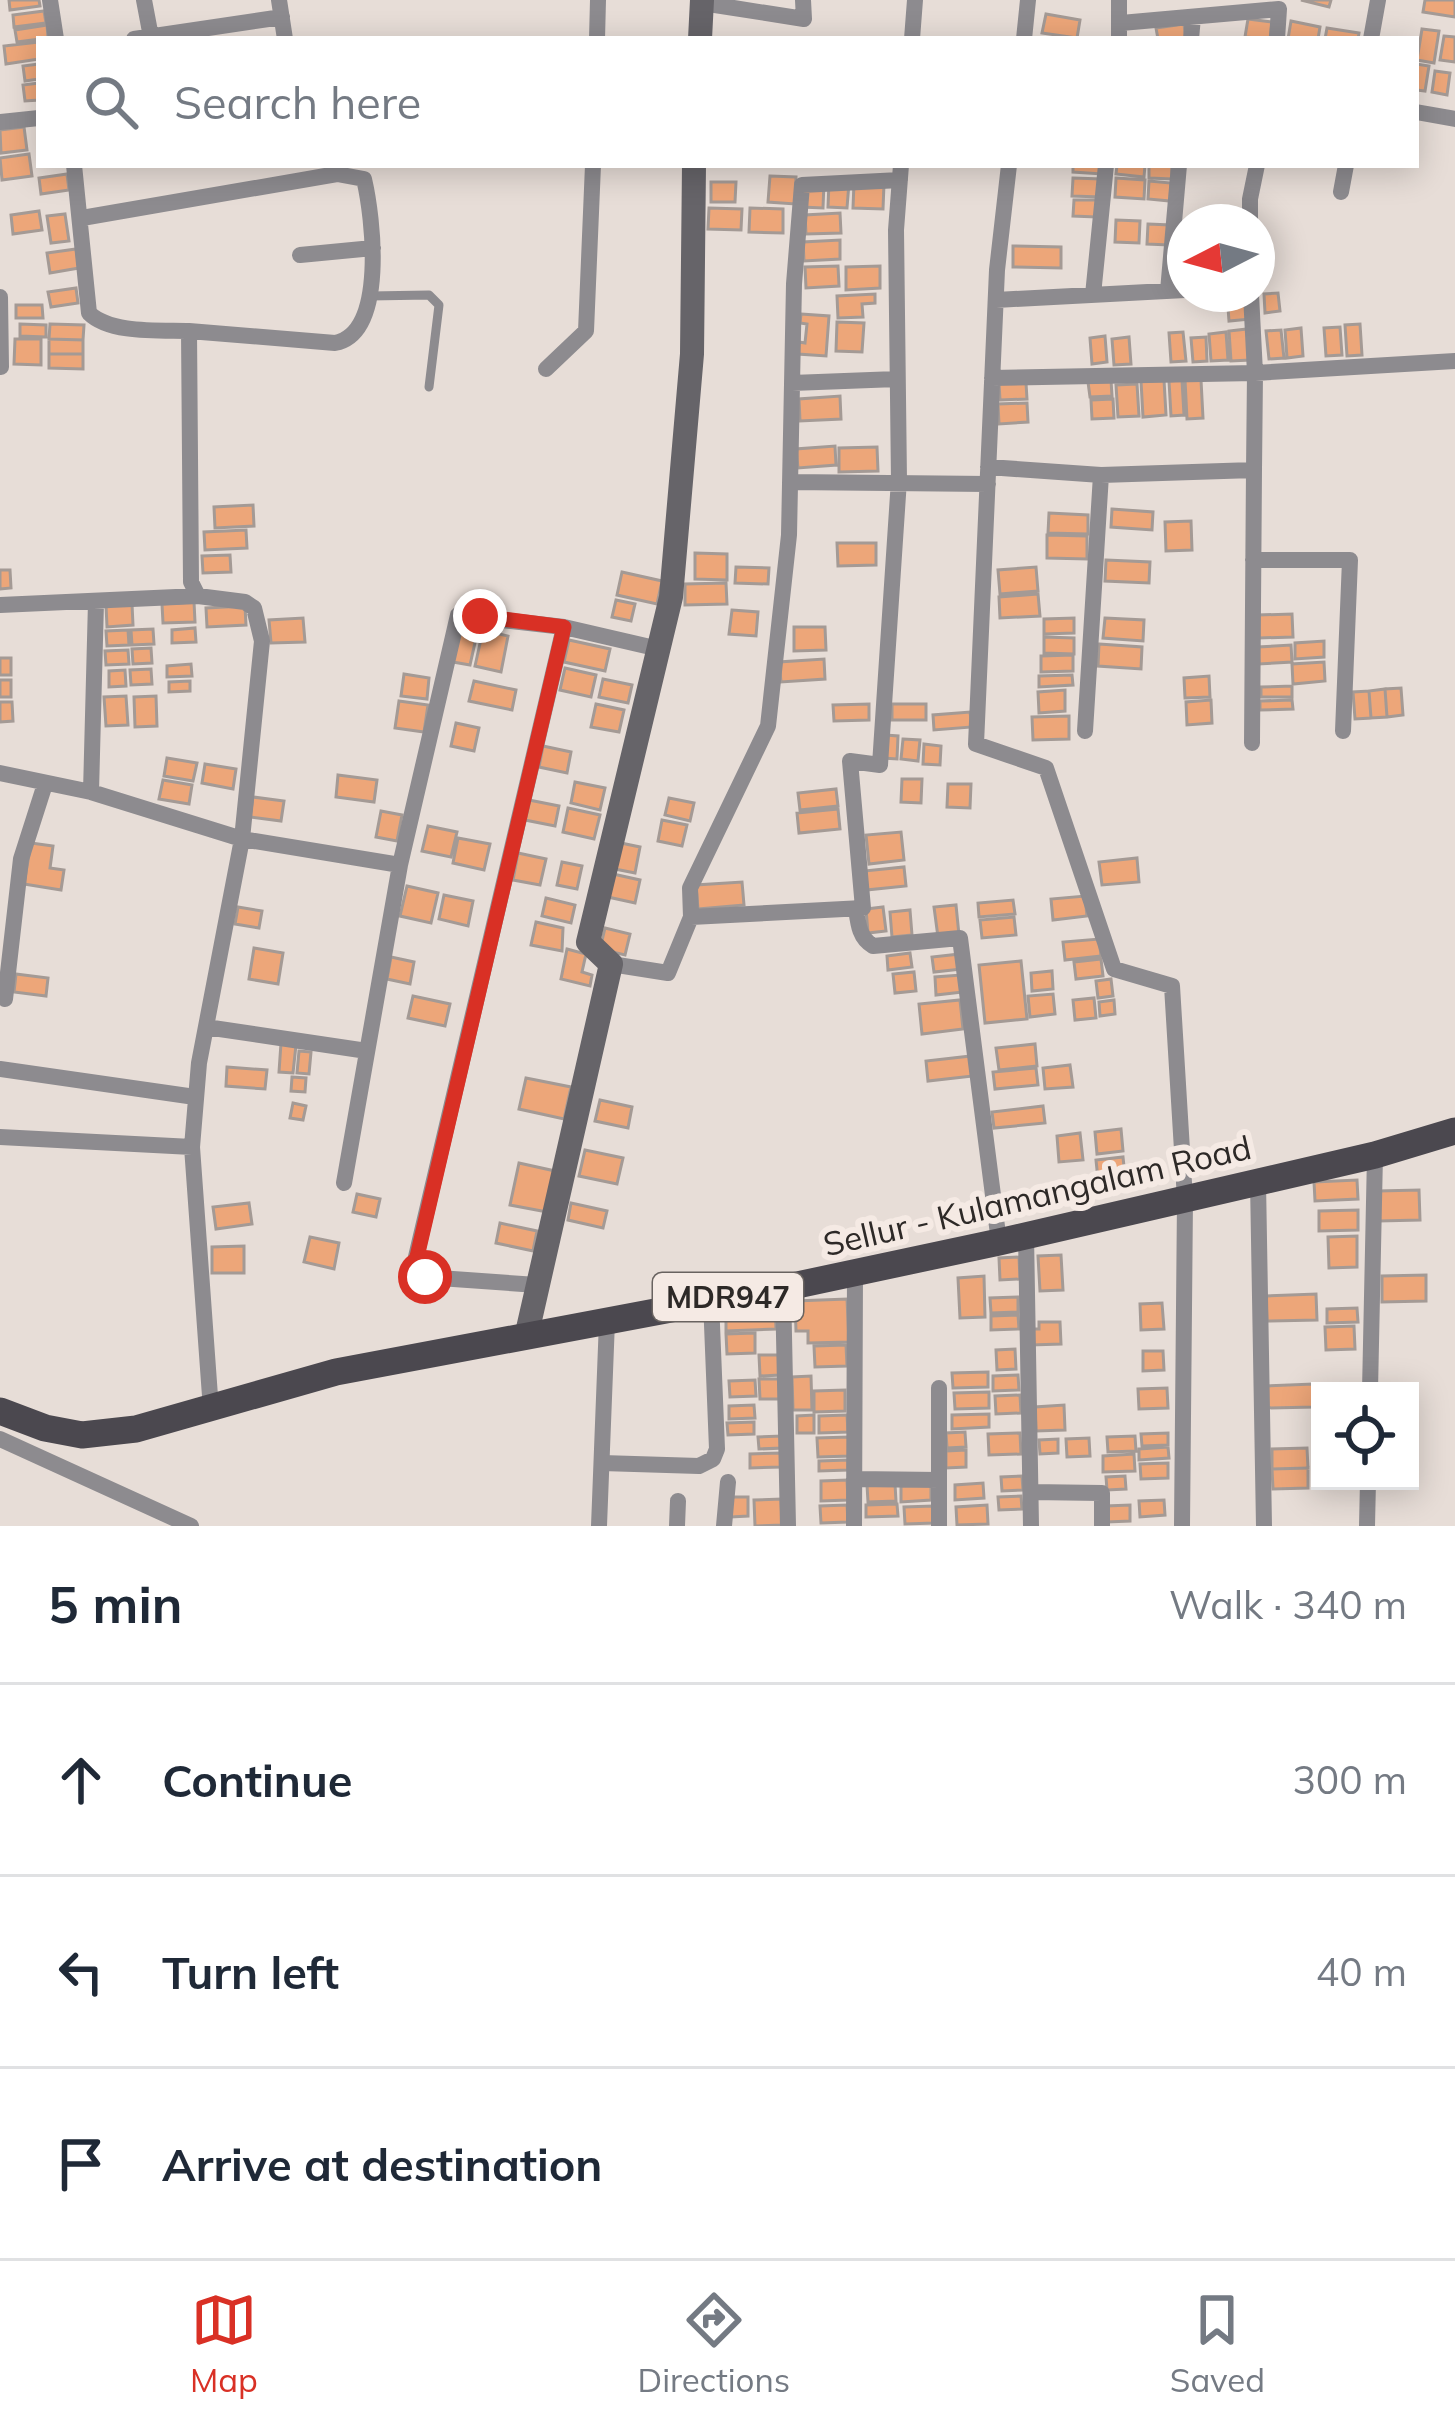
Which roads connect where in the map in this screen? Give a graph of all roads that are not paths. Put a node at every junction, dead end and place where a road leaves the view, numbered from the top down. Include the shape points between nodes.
1 (50, 0) edge
2 (144, 0) edge
3 (598, 0) edge
4 (803, 0) edge
5 (915, 0) edge
6 (1028, 0) edge
7 (1119, 0) edge
8 (1378, 0) edge
9 (702, 2) edge
10 (280, 9) edge
11 (1192, 17) junction
12 (1120, 31) edge
13 (56, 36) edge
14 (142, 36) edge
15 (152, 36) edge
16 (597, 36) edge
17 (700, 36) edge
18 (912, 36) edge
19 (1024, 36) edge
20 (1191, 36) edge
21 (1276, 36) edge
22 (1372, 36) edge
23 (1419, 112) edge
24 (36, 118) edge
25 (1455, 118) edge
26 (0, 122) edge
27 (74, 168) edge
28 (593, 168) edge
29 (694, 168) edge
30 (1009, 168) edge
31 (1106, 168) edge
32 (1179, 168) edge
33 (1257, 168) edge
34 (1345, 168) edge
35 (901, 172) edge
36 (1340, 193) dead end
37 (1178, 204) edge
38 (1252, 204) edge
39 (82, 218) junction
40 (374, 248) junction
41 (300, 255) dead end
42 (1167, 291) edge
43 (1093, 295) junction
44 (369, 296) junction
45 (0, 297) edge
46 (996, 300) junction
47 (1252, 312) edge
48 (189, 331) junction
49 (1455, 361) edge
50 (1, 367) edge
51 (546, 369) dead end
52 (1255, 374) junction
53 (992, 378) junction
54 (897, 379) junction
55 (792, 383) junction
56 (429, 388) dead end
57 (1254, 470) junction
58 (1101, 475) junction
59 (988, 476) junction
60 (898, 480) junction
61 (790, 482) junction
62 (1253, 560) junction
63 (198, 596) junction
64 (96, 602) junction
65 (0, 604) edge
66 (564, 627) junction
67 (659, 649) junction
68 (1085, 731) dead end
69 (1343, 731) dead end
70 (1252, 743) dead end
71 (0, 773) edge
72 (45, 784) junction
73 (91, 792) junction
74 (242, 839) junction
75 (400, 865) junction
76 (856, 908) junction
77 (691, 917) junction
78 (611, 964) junction
79 (5, 999) dead end
80 (206, 1027) junction
81 (367, 1051) junction
82 (0, 1070) edge
83 (195, 1097) junction
84 (1455, 1131) edge
85 (0, 1137) edge
86 (193, 1147) junction
87 (1375, 1155) junction
88 (1258, 1182) junction
89 (344, 1183) dead end
90 (1186, 1199) junction
91 (1013, 1239) junction
92 (855, 1272) junction
93 (537, 1285) junction
94 (783, 1288) junction
95 (711, 1300) junction
96 (607, 1321) junction
97 (527, 1333) junction
98 (1370, 1382) edge
99 (939, 1388) dead end
100 (212, 1410) junction
101 (0, 1412) edge
102 (82, 1435) junction
103 (0, 1439) edge
104 (602, 1462) junction
105 (66, 1469) junction
106 (854, 1479) junction
107 (939, 1480) junction
108 (728, 1483) dead end
109 (1368, 1490) edge
110 (1031, 1492) junction
111 (678, 1501) dead end
112 (191, 1526) edge
113 (599, 1526) edge
114 (677, 1526) edge
115 (724, 1526) edge
116 (788, 1526) edge
117 (854, 1526) edge
118 (939, 1526) edge
119 (1031, 1526) edge
120 (1102, 1526) edge
121 (1182, 1526) edge
122 (1264, 1526) edge
123 (1366, 1526) edge

1 - 13 street
2 - 14 street
3 - 16 street
4 - 9 street via 804,19
5 - 18 street
6 - 19 street
7 - 12 street
8 - 22 street
9 - 17 street
10 - 15 street
11 - 12 street
11 - 20 street
11 - 21 street via 1279,9
23 - 25 street
24 - 26 street
27 - 39 street
28 - 51 street via 586,331
29 - 67 street via 692,354 671,597
30 - 46 street
31 - 43 street
32 - 37 street
33 - 38 street
34 - 36 street
35 - 54 street
35 - 55 street via 802,185
39 - 40 street via 353,175 364,179
39 - 48 street via 86,301 96,321
40 - 41 street
40 - 44 street
42 - 43 street
43 - 46 street
44 - 48 street via 358,329 335,344
44 - 56 lane via 429,296 440,304
45 - 50 street
46 - 53 street
47 - 52 street
48 - 63 street via 191,582
49 - 52 street
52 - 53 street
52 - 57 street
53 - 59 street
54 - 55 street
54 - 60 street
55 - 61 street
57 - 58 street
57 - 62 street
58 - 59 street
58 - 68 street
59 - 60 street
59 - 90 street via 976,744 1046,768 1114,969 1172,986
60 - 61 street
60 - 76 street via 880,765 850,761 863,908
61 - 77 street via 768,726 690,888
62 - 69 street via 1349,560
62 - 70 street
63 - 64 street
63 - 74 street via 245,602 259,615
64 - 65 street
64 - 73 street
66 - 67 street
66 - 75 street via 458,615
66 - 93 street via 416,1261 425,1277
67 - 78 street via 588,942
71 - 72 street
72 - 73 street
72 - 79 street via 21,859
73 - 74 street
74 - 75 street
74 - 80 street
75 - 81 street
76 - 77 street
76 - 91 street via 873,946 960,938
77 - 78 street via 668,973
78 - 93 street
80 - 81 street
80 - 83 street
81 - 89 street
82 - 83 street
83 - 86 street
84 - 87 main road, Sellur - Kulamangalam Road / MDR947
85 - 86 street
86 - 100 street
87 - 88 main road, Sellur - Kulamangalam Road / MDR947
87 - 98 street
88 - 90 main road, Sellur - Kulamangalam Road / MDR947
88 - 122 street
90 - 91 main road, Sellur - Kulamangalam Road / MDR947
90 - 121 street
91 - 92 main road, Sellur - Kulamangalam Road / MDR947
91 - 110 street
92 - 94 main road, Sellur - Kulamangalam Road / MDR947
92 - 106 street
93 - 97 street
94 - 95 main road, Sellur - Kulamangalam Road / MDR947
94 - 116 street
95 - 96 main road, Sellur - Kulamangalam Road / MDR947
95 - 104 street via 713,1459 699,1466
96 - 97 main road, Sellur - Kulamangalam Road / MDR947
96 - 104 street
97 - 100 main road, Sellur - Kulamangalam Road / MDR947 via 336,1372
99 - 107 street
100 - 102 main road, Sellur - Kulamangalam Road / MDR947
101 - 102 main road, Sellur - Kulamangalam Road / MDR947
102 - 105 lane
103 - 105 street
104 - 113 street
105 - 112 street
106 - 107 street
106 - 117 street
107 - 118 street
108 - 115 street
109 - 123 street
110 - 119 street
110 - 120 street via 1102,1493
111 - 114 street

